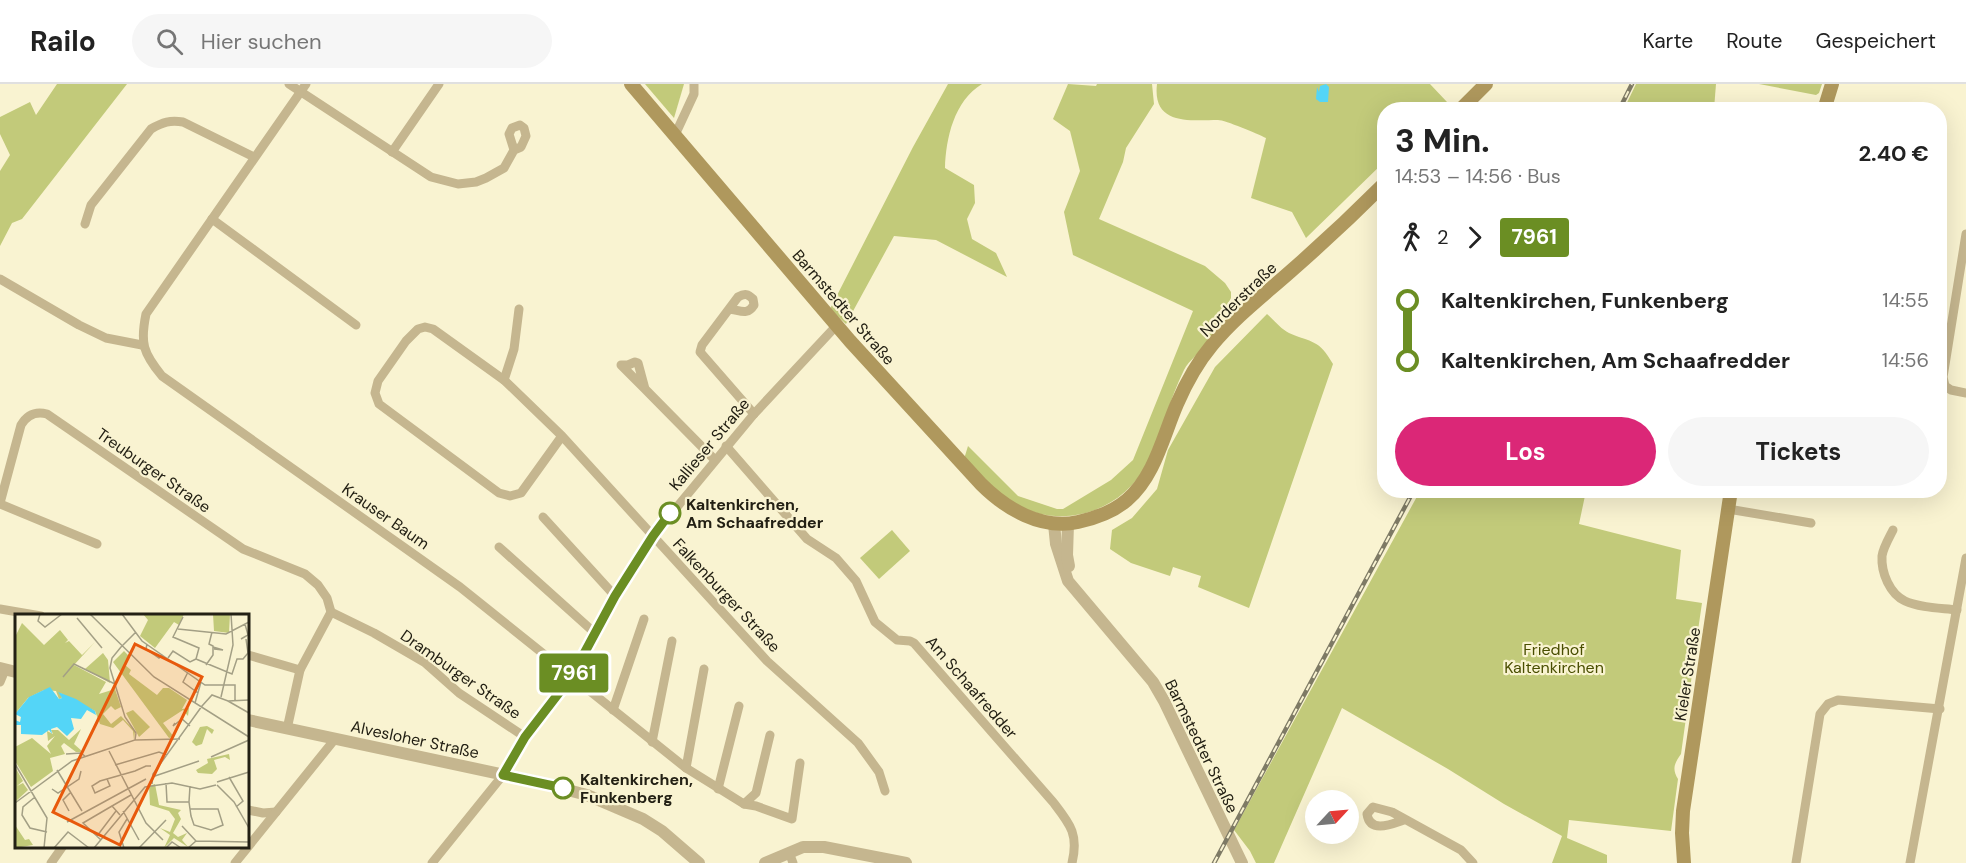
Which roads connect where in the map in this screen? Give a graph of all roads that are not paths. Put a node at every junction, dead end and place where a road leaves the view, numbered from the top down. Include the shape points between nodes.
1 (289, 84) edge
2 (631, 84) edge
3 (694, 84) edge
4 (1486, 84) edge
5 (1832, 84) edge
6 (436, 86) edge
7 (303, 88) edge
8 (1468, 102) edge
9 (1826, 102) edge
10 (675, 135) junction
11 (514, 150) dead end
12 (392, 152) junction
13 (254, 157) junction
14 (1377, 191) edge
15 (212, 219) junction
16 (85, 224) dead end
17 (1966, 234) edge
18 (0, 279) edge
19 (519, 309) dead end
20 (729, 309) dead end
21 (356, 325) dead end
22 (837, 325) junction
23 (142, 345) junction
24 (1947, 355) edge
25 (504, 380) junction
26 (1947, 387) edge
27 (645, 389) dead end
28 (1966, 393) edge
29 (754, 414) junction
30 (562, 436) junction
31 (726, 446) junction
32 (714, 459) junction
33 (1730, 498) edge
34 (0, 503) edge
35 (1728, 509) junction
36 (543, 517) dead end
37 (1811, 523) dead end
38 (1054, 524) junction
39 (1068, 524) junction
40 (1893, 530) dead end
41 (653, 536) junction
42 (97, 544) dead end
43 (500, 547) dead end
44 (1966, 558) edge
45 (1078, 593) junction
46 (615, 596) junction
47 (0, 609) edge
48 (1957, 610) junction
49 (331, 612) junction
50 (34, 614) edge
51 (644, 619) dead end
52 (596, 634) junction
53 (672, 641) dead end
54 (249, 655) edge
55 (704, 669) dead end
56 (7, 670) edge
57 (300, 670) junction
58 (572, 676) junction
59 (0, 682) edge
60 (739, 706) dead end
61 (613, 710) junction
62 (1940, 710) junction
63 (249, 720) edge
64 (287, 729) junction
65 (770, 735) dead end
66 (525, 737) junction
67 (335, 739) junction
68 (652, 742) junction
69 (800, 763) dead end
70 (686, 768) junction
71 (503, 775) junction
72 (718, 789) junction
73 (885, 791) dead end
74 (744, 804) junction
75 (249, 810) edge
76 (276, 812) junction
77 (1404, 820) dead end
78 (249, 846) edge
79 (62, 848) edge
80 (247, 848) edge
81 (791, 857) edge
82 (770, 862) edge
83 (51, 863) edge
84 (235, 863) edge
85 (432, 863) edge
86 (699, 863) edge
87 (906, 863) edge
88 (1072, 863) edge
89 (1242, 863) edge
90 (1473, 863) edge
91 (1684, 863) edge
92 (1796, 863) edge
93 (1910, 863) edge

1 - 7 street
2 - 10 main road, Barmstedter Straße
3 - 10 street via 694,94
4 - 8 main road
5 - 9 main road
6 - 12 street
7 - 12 street
7 - 13 street
10 - 22 main road, Barmstedter Straße
11 - 12 street via 504,168 476,182 459,184 431,177
13 - 15 street
13 - 16 street via 183,122 162,122 151,129 91,205
14 - 39 main road, Norderstraße via 1248,308 1210,348 1188,382 1152,467 1128,500 1106,514
15 - 21 street
15 - 23 street via 146,314
17 - 24 street
18 - 23 street via 106,338
19 - 25 street via 514,349
20 - 29 street via 700,352
22 - 29 street, Kallieser Straße
22 - 38 main road, Barmstedter Straße via 998,501 1032,519
23 - 58 street, Krauser Baum via 162,376 460,587
25 - 30 street, Falkenburger Straße
25 - 30 street, Falkenburger Straße via 425,327 406,341 378,381 375,393 379,404 499,494 521,492
26 - 28 street
27 - 32 street
29 - 31 street, Kallieser Straße
30 - 41 street, Falkenburger Straße
31 - 32 street, Kallieser Straße
31 - 88 street, Am Schaafredder via 807,539 836,558 856,581 875,622 897,640 914,643 1053,802 1075,837
32 - 41 street, Kallieser Straße
33 - 35 main road, Kieler Straße
34 - 42 street
34 - 49 street, Treuburger Straße via 21,425 34,413 47,414 243,549 305,574 327,598
35 - 37 street
35 - 91 main road, Kieler Straße via 1684,801
36 - 46 street
38 - 39 main road, Barmstedter Straße
38 - 45 street, Barmstedter Straße via 1063,568
39 - 45 street, Barmstedter Straße via 1067,555
40 - 48 street via 1882,555 1883,569 1896,595 1906,602
41 - 46 street, Kallieser Straße
41 - 73 street, Falkenburger Straße via 767,661 858,743 879,772
43 - 52 street
44 - 48 street
45 - 89 street, Barmstedter Straße via 1153,682
46 - 52 street, Kallieser Straße
47 - 50 street
48 - 62 street
49 - 57 street
49 - 66 street, Dramburger Straße via 424,663 459,693
51 - 61 street
52 - 58 street, Kallieser Straße
53 - 68 street
54 - 57 street
55 - 70 street
56 - 59 street
57 - 64 street
58 - 61 street, Krauser Baum
58 - 66 street, Kallieser Straße
60 - 72 street
61 - 68 street, Krauser Baum
62 - 92 street via 1838,700 1828,704 1820,714
62 - 93 street
63 - 64 street, Alvesloher Straße
64 - 67 street, Alvesloher Straße
65 - 74 street via 756,793
66 - 71 street, Kallieser Straße
67 - 71 street, Alvesloher Straße
67 - 76 street
68 - 70 street, Krauser Baum
69 - 74 street, Krauser Baum via 792,819
70 - 72 street, Krauser Baum
71 - 85 street, Kallieser Straße
71 - 86 street, Alvesloher Straße via 572,790 620,808 662,831
72 - 74 street, Krauser Baum
75 - 76 street
76 - 78 street
77 - 90 street via 1461,850
79 - 83 street
80 - 84 street
81 - 82 street
81 - 87 street via 803,847 824,846

